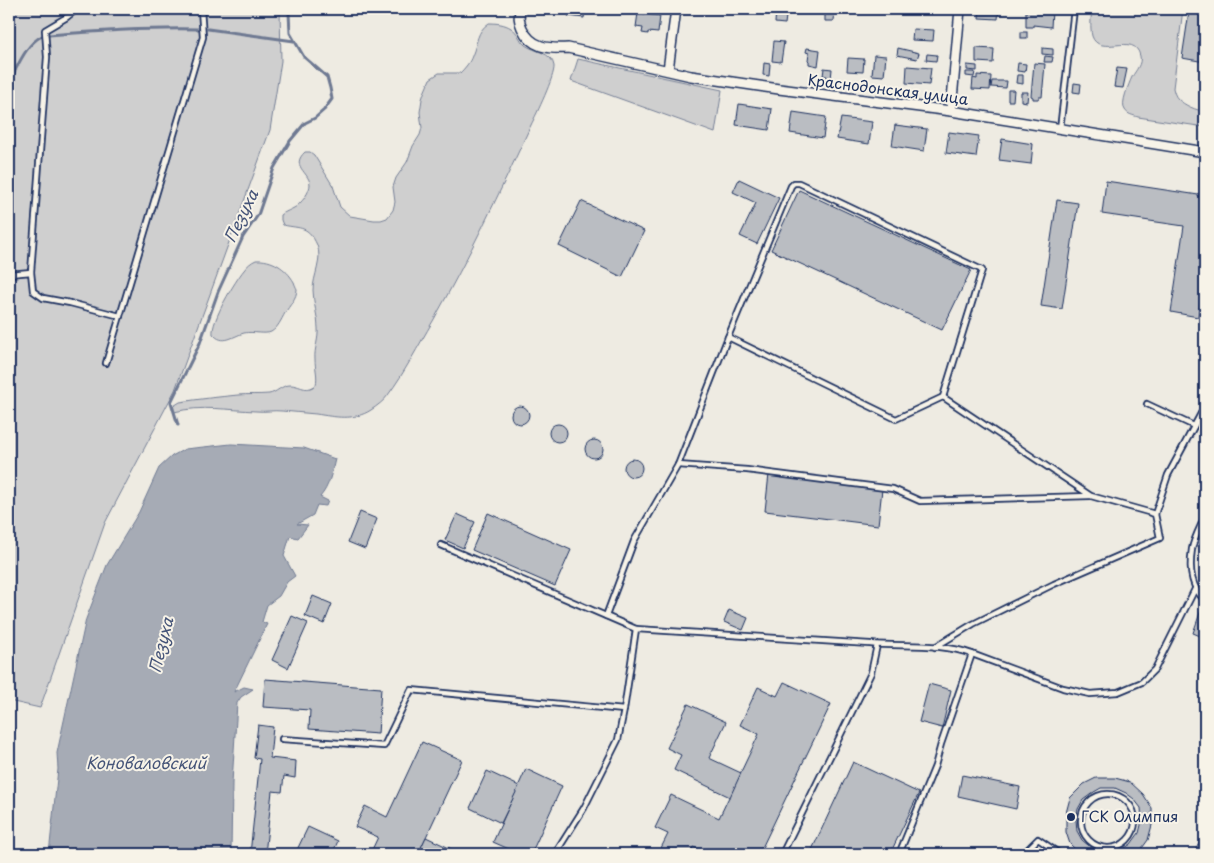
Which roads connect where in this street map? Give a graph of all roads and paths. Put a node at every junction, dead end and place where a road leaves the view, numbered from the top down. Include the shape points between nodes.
1 (77, 9) edge
2 (201, 9) edge
3 (521, 9) edge
4 (676, 9) edge
5 (960, 9) edge
6 (1074, 9) edge
7 (668, 70) junction
8 (951, 111) junction
9 (1060, 129) junction
10 (1205, 152) edge
11 (31, 272) junction
12 (9, 274) edge
13 (120, 316) junction
14 (728, 337) junction
15 (106, 363) dead end
16 (943, 397) junction
17 (1147, 404) dead end
18 (1205, 406) edge
19 (1194, 426) junction
20 (678, 464) junction
21 (1091, 496) junction
22 (1155, 514) junction
23 (1205, 516) edge
24 (441, 545) dead end
25 (1195, 589) junction
26 (1205, 600) edge
27 (606, 616) junction
28 (636, 629) junction
29 (877, 645) junction
30 (934, 647) junction
31 (972, 654) junction
32 (624, 710) junction
33 (282, 739) dead end
34 (1099, 847) junction
35 (555, 854) edge
36 (782, 854) edge
37 (899, 854) edge
38 (1022, 854) edge
39 (1060, 854) edge
40 (1096, 854) edge

1 - 11 lane via 46,30 48,57
2 - 13 lane via 203,37
3 - 7 street, Краснодонская улица via 519,20 533,43
4 - 7 street
5 - 8 street
6 - 9 lane
7 - 8 street, Краснодонская улица via 779,89
8 - 9 street, Краснодонская улица
9 - 10 street, Краснодонская улица
11 - 12 lane
11 - 13 lane via 33,291 43,298
13 - 15 lane
14 - 16 lane via 896,419
14 - 16 lane via 791,186 799,183 982,270
14 - 20 lane
16 - 21 lane
17 - 19 lane
18 - 19 lane
19 - 22 lane via 1168,475
20 - 21 lane via 893,489 920,502
20 - 27 lane via 634,541
21 - 22 lane
22 - 30 lane via 1160,538 1054,584
23 - 25 lane via 1192,548
24 - 27 lane
25 - 26 lane
25 - 31 lane via 1155,669 1142,682 1118,692 1090,694 1063,688
27 - 28 lane
28 - 29 lane
28 - 32 lane
29 - 30 lane
29 - 36 lane via 871,673
30 - 31 lane
31 - 37 lane via 935,766
32 - 33 lane via 411,690 384,746
32 - 35 lane via 618,740 584,808
34 - 34 lane via 1118,847 1132,835 1135,817 1132,808 1119,796 1110,794 1094,798 1083,811 1082,828 1092,843
34 - 40 lane
38 - 39 lane via 1038,840

